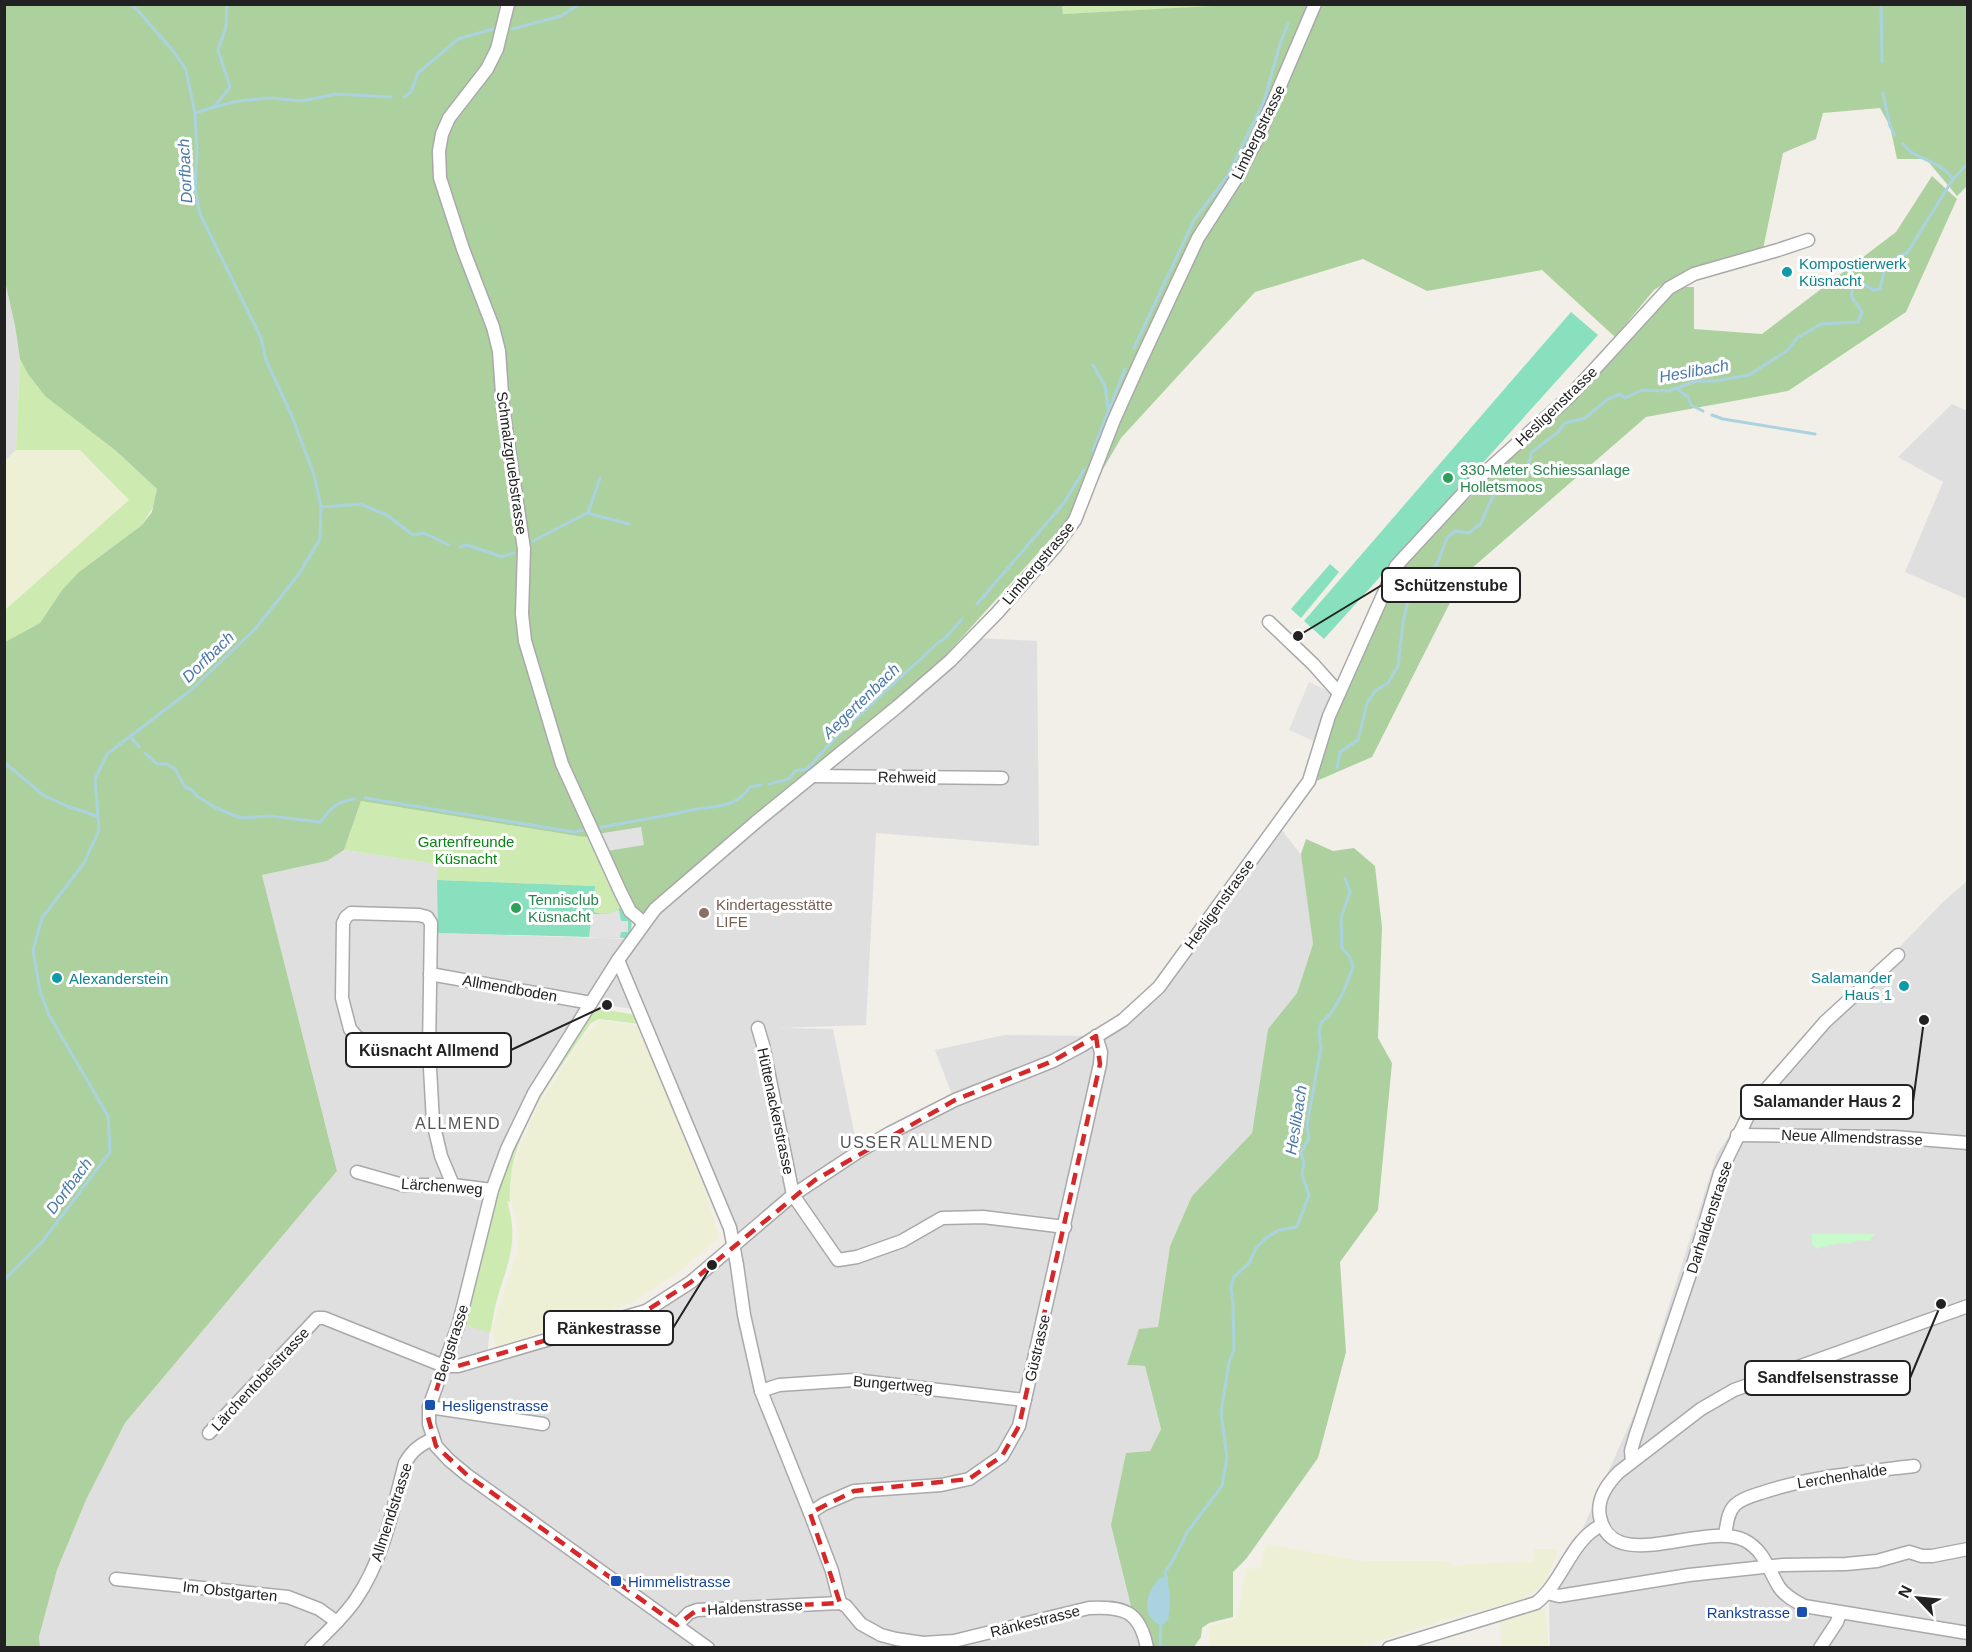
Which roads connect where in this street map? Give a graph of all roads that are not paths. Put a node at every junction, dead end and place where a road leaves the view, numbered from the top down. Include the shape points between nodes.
1 (508, 4) edge
2 (1315, 4) edge
3 (1808, 240) dead end
4 (1269, 622) dead end
5 (1339, 693) junction
6 (812, 776) junction
7 (1002, 778) dead end
8 (644, 923) junction
9 (633, 939) joint
10 (1898, 955) dead end
11 (618, 960) junction
12 (430, 974) junction
13 (591, 1003) junction
14 (758, 1028) dead end
15 (1096, 1036) junction
16 (429, 1050) junction
17 (1737, 1135) junction
18 (1968, 1143) edge
19 (357, 1172) dead end
20 (453, 1185) junction
21 (492, 1190) junction
22 (793, 1195) junction
23 (1065, 1227) junction
24 (734, 1245) junction
25 (1968, 1306) edge
26 (444, 1366) junction
27 (761, 1391) junction
28 (1025, 1400) junction
29 (429, 1407) junction
30 (543, 1424) dead end
31 (209, 1433) dead end
32 (433, 1439) junction
33 (1632, 1461) junction
34 (1914, 1466) dead end
35 (810, 1513) junction
36 (1602, 1525) junction
37 (1725, 1535) junction
38 (1968, 1549) edge
39 (1770, 1567) junction
40 (116, 1579) dead end
41 (1547, 1593) junction
42 (840, 1603) junction
43 (1840, 1613) junction
44 (337, 1622) junction
45 (677, 1625) junction
46 (1968, 1633) edge
47 (311, 1647) edge
48 (708, 1647) edge
49 (1147, 1647) edge
50 (1389, 1647) edge
51 (1820, 1647) edge

1 - 8 street, Schmalzgruebstrasse via 497,49 487,69 449,118 442,134 440,178 498,351 524,549 525,641 562,764 630,911
2 - 6 street, Limbergstrasse via 1244,164 1198,238 1144,351 1075,520 997,613 950,661
3 - 5 street, Hesligenstrasse via 1694,274 1669,288 1570,396 1470,486 1396,566
4 - 5 street
5 - 15 street, Hesligenstrasse via 1309,781 1159,987 1123,1020
6 - 7 street, Rehweid
6 - 8 street, Limbergstrasse via 655,909
8 - 9 street, Limbergstrasse
9 - 11 street, Bergstrasse
10 - 17 street, Darhaldenstrasse via 1825,1022 1756,1101
11 - 13 street, Bergstrasse
11 - 24 street via 721,1205
12 - 13 street, Allmendboden
12 - 16 street
12 - 16 street via 431,924 427,917 351,913 346,917 342,998 350,1029 369,1044
13 - 21 street, Bergstrasse via 522,1114
14 - 22 street, Hüttenackerstrasse
15 - 22 street, Hesligenstrasse via 1053,1060 955,1100 890,1133
15 - 23 street, Güstrasse via 1100,1064
16 - 20 street via 433,1122
17 - 18 street, Neue Allmendstrasse via 1894,1137
17 - 33 street, Darhaldenstrasse via 1720,1173 1635,1437
19 - 20 street, Lärchenweg via 403,1185
20 - 21 street, Lärchenweg
21 - 26 street, Bergstrasse via 459,1323
22 - 23 street via 837,1260 902,1241 942,1218 983,1217
22 - 24 street, Hesligenstrasse
23 - 28 street, Güstrasse
24 - 26 street, Hesligenstrasse via 691,1282 646,1311 458,1366
24 - 27 street
25 - 33 street via 1724,1395
26 - 29 street, Bergstrasse
26 - 31 street, Lärchentobelstrasse via 317,1318
27 - 28 street, Bungertweg via 779,1385 854,1380
27 - 35 street
28 - 35 street, Güstrasse via 1019,1426 1002,1456 969,1479 941,1485 854,1491
29 - 30 street
29 - 32 street, Bergstrasse
32 - 44 street, Allmendstrasse via 419,1445 405,1463 372,1573
32 - 45 street via 467,1475
33 - 36 street via 1604,1492 1599,1507
34 - 37 street, Lerchenhalde via 1814,1478 1749,1497 1732,1508
35 - 42 street
36 - 37 street via 1614,1540 1632,1546
36 - 41 street via 1588,1533
37 - 39 street via 1753,1546
38 - 39 street via 1932,1556 1909,1552 1846,1564
39 - 41 street via 1689,1575 1559,1596
39 - 43 street via 1779,1587 1793,1600
40 - 44 street, Im Obstgarten via 288,1597
41 - 50 street via 1536,1603
42 - 45 street, Haldenstrasse via 697,1610
42 - 49 street, Ränkestrasse via 861,1624 881,1635 923,1643 954,1641 1078,1610 1119,1608 1133,1614
43 - 46 street
43 - 51 street
44 - 47 street, Allmendstrasse
45 - 48 street

